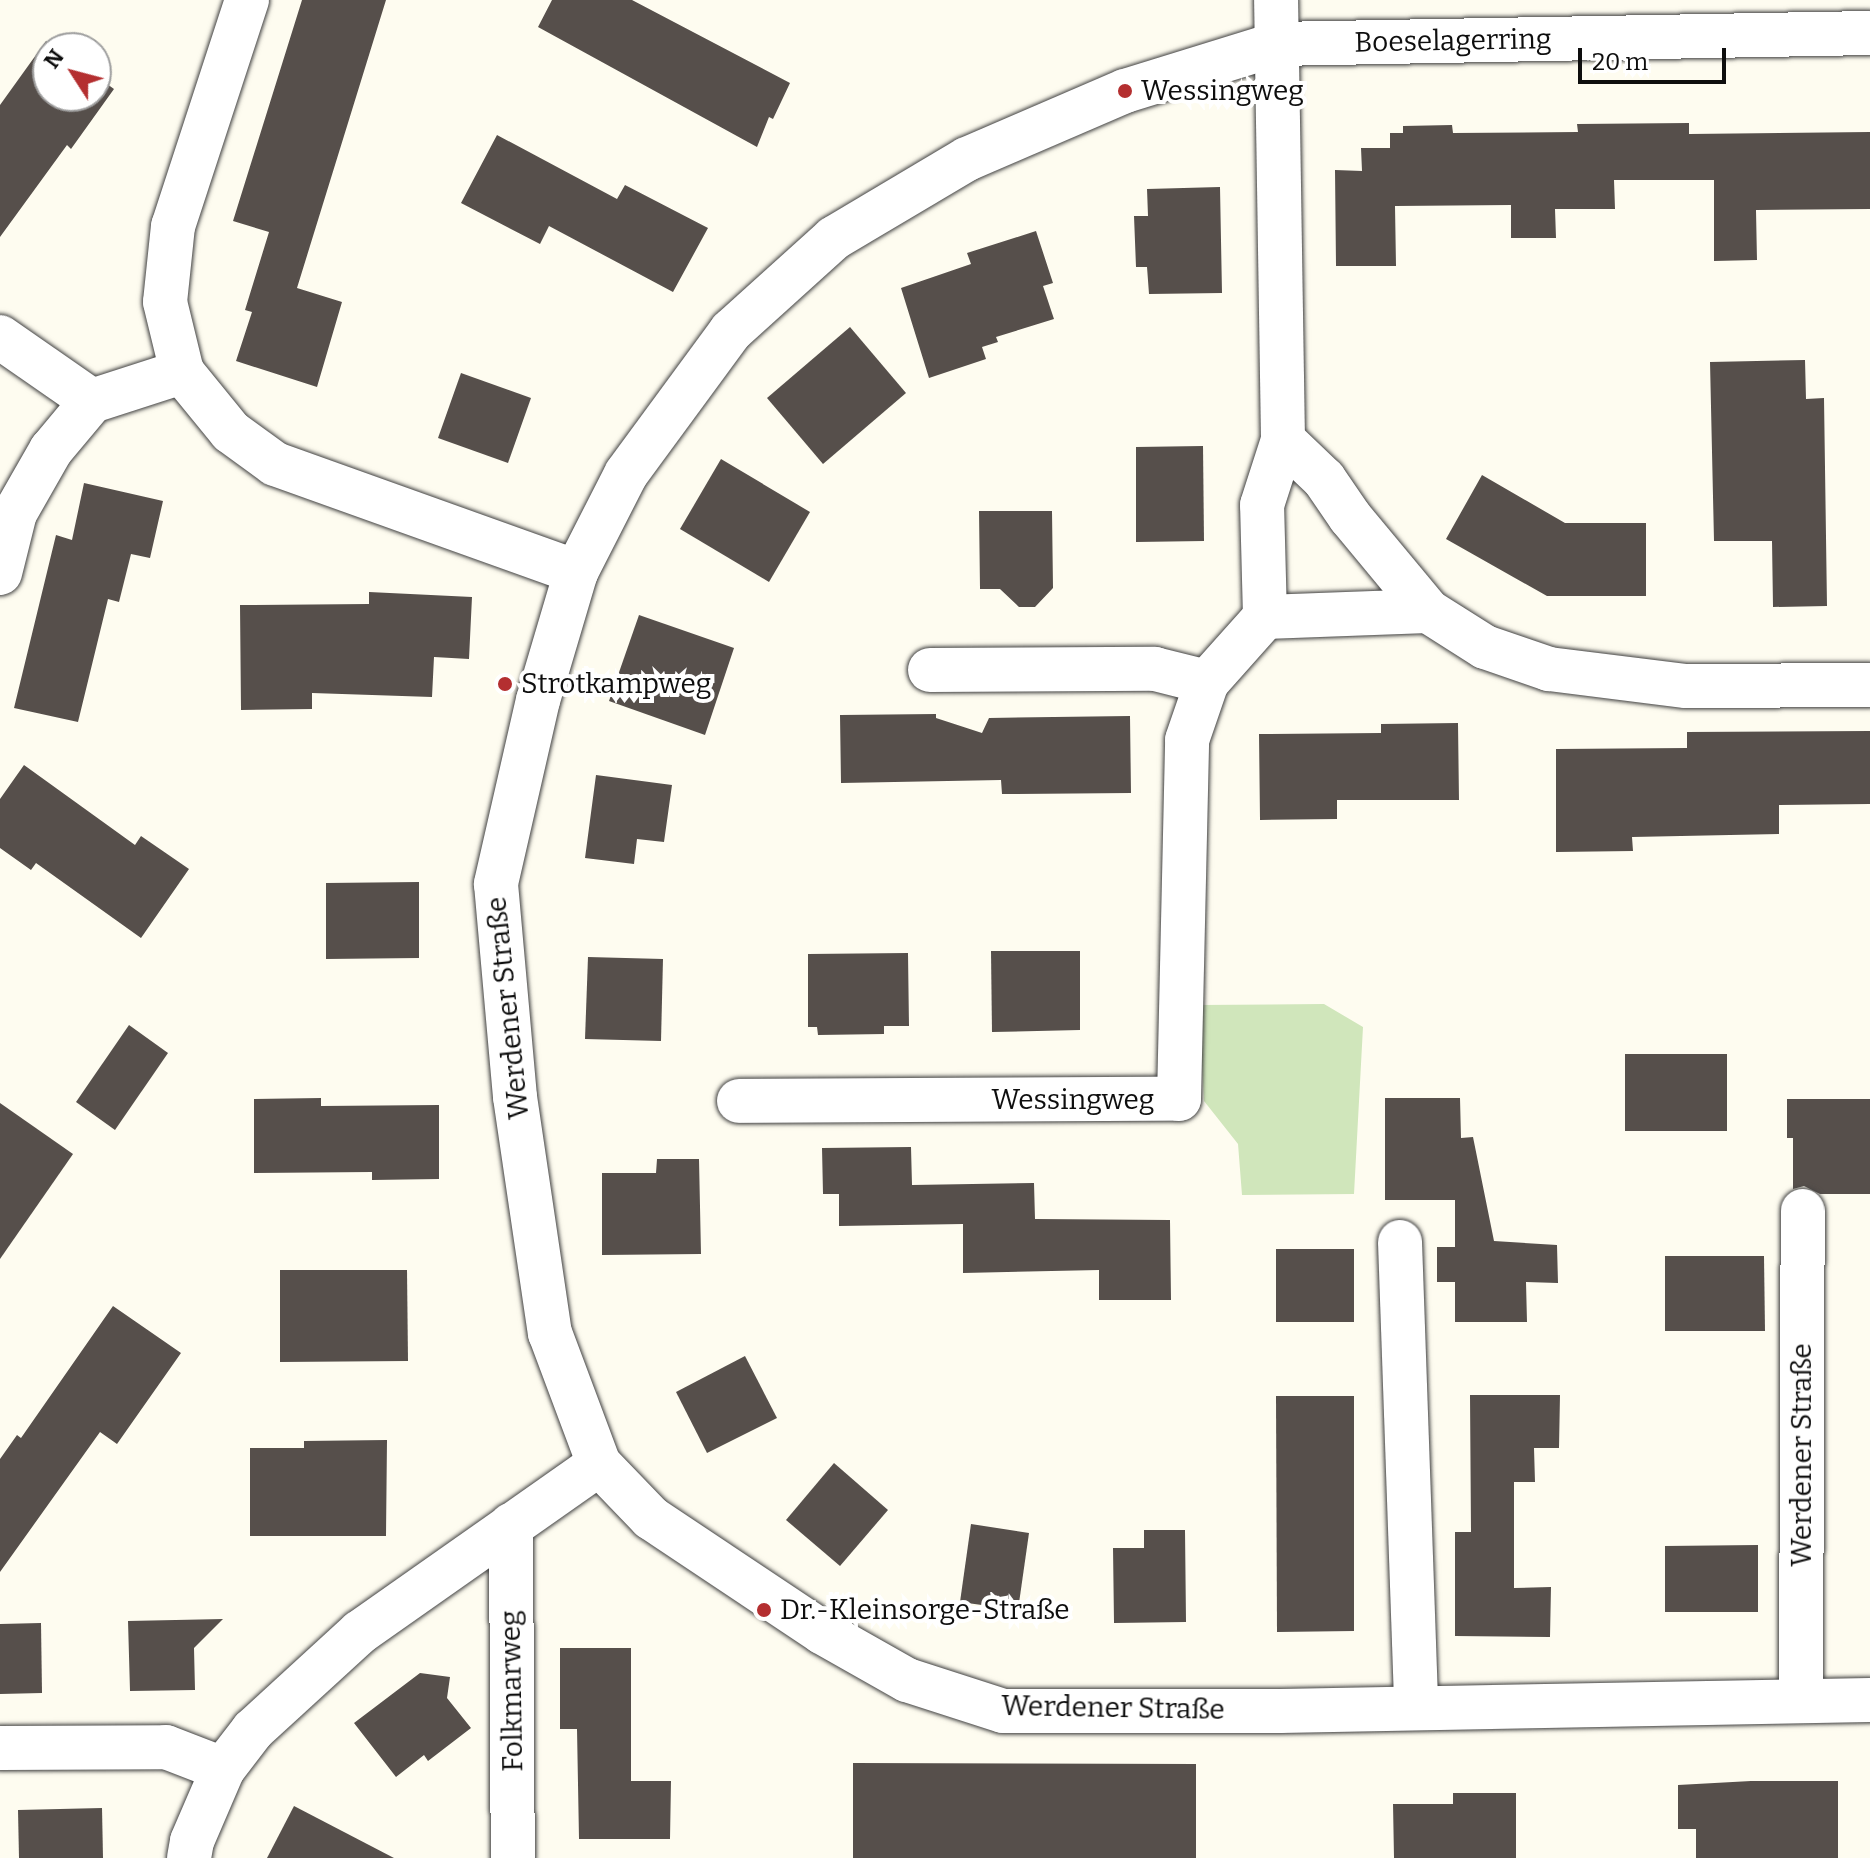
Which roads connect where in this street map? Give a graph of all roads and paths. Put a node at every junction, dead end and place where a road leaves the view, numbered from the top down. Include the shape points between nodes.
1 (247, 0) edge
2 (1276, 0) edge
3 (1793, 17) edge
4 (1870, 33) edge
5 (1277, 44) junction
6 (0, 337) edge
7 (182, 372) junction
8 (92, 401) junction
9 (1283, 440) junction
10 (576, 572) junction
11 (0, 573) edge
12 (1428, 611) junction
13 (1265, 617) junction
14 (930, 670) dead end
15 (1207, 682) junction
16 (1870, 685) edge
17 (739, 1101) dead end
18 (1803, 1211) dead end
19 (1400, 1242) dead end
20 (599, 1464) junction
21 (511, 1525) junction
22 (1801, 1700) junction
23 (1870, 1700) edge
24 (1416, 1708) junction
25 (0, 1748) edge
26 (223, 1769) junction
27 (189, 1858) edge
28 (513, 1858) edge

1 - 7 street via 173,226 165,302
2 - 5 street
3 - 4 street, Boeselagerring
3 - 5 street, Boeselagerring
5 - 9 street
5 - 10 street, Werdener Straße via 1125,91 967,159 834,238 731,331 626,474
6 - 8 street
7 - 8 street
7 - 10 street via 231,432 275,464
8 - 11 street via 51,450 15,513
9 - 12 street via 1324,479
9 - 13 street via 1262,505
10 - 20 street, Werdener Straße via 538,700 496,884 515,1097 550,1333
12 - 13 street
12 - 16 street via 1485,647 1549,669 1686,686
13 - 15 street, Wessingweg
14 - 15 street via 1155,669
15 - 17 street, Wessingweg via 1187,740 1179,1099
18 - 22 street, Werdener Straße
19 - 24 street
20 - 21 street
20 - 24 street, Werdener Straße via 651,1518 822,1632 907,1680 1003,1711
21 - 26 street via 360,1632 253,1730
21 - 28 street, Folkmarweg
22 - 23 street, Werdener Straße
22 - 24 street, Werdener Straße
25 - 26 street via 166,1747
26 - 27 street

